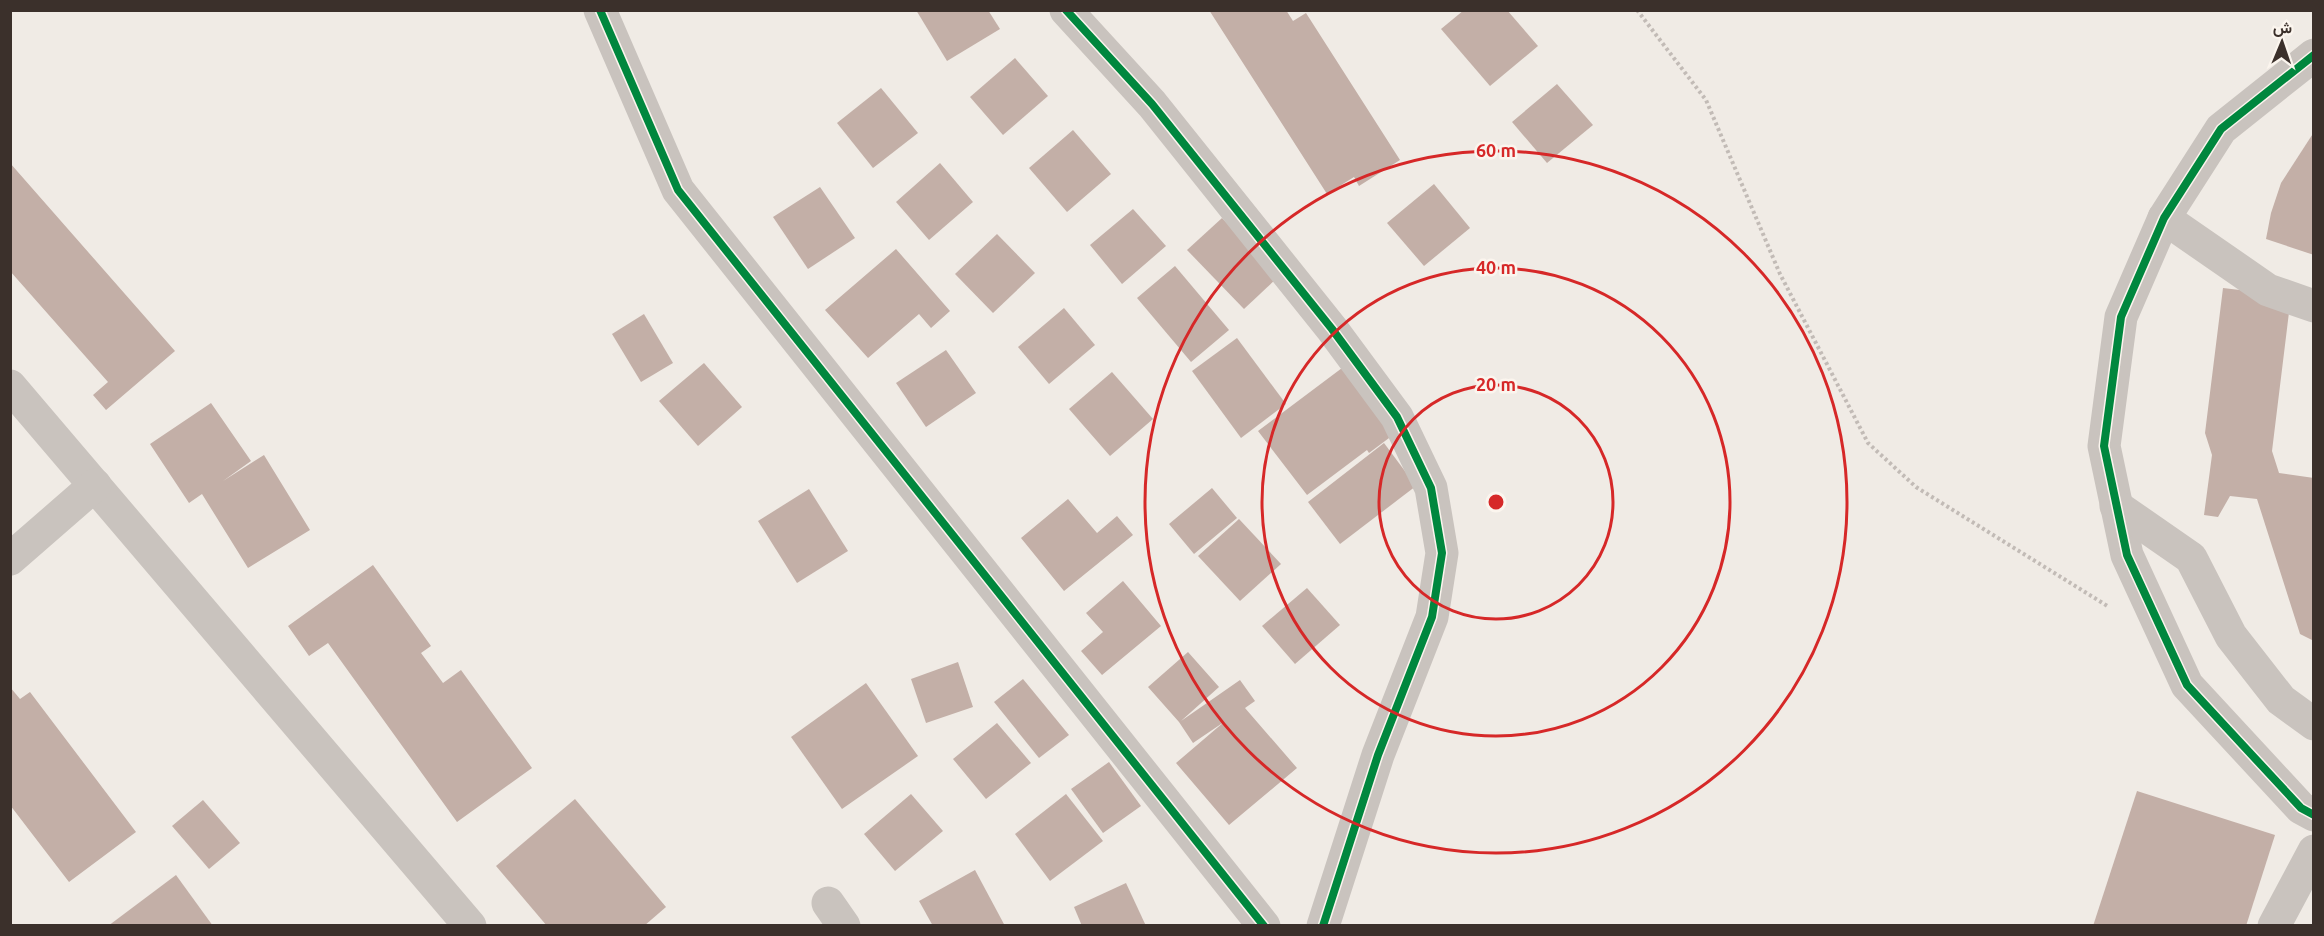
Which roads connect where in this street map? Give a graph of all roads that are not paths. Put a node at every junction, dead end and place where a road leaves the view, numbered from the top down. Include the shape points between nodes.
1 (600, 10) edge
2 (1066, 10) edge
3 (2313, 55) edge
4 (2164, 219) junction
5 (2313, 306) edge
6 (10, 386) edge
7 (95, 485) junction
8 (2116, 506) junction
9 (10, 559) edge
10 (2313, 724) edge
11 (2313, 815) edge
12 (2313, 851) edge
13 (470, 926) edge
14 (1264, 926) edge
15 (1323, 926) edge
16 (2274, 926) edge

1 - 14 street via 678,190
2 - 15 street via 1152,104 1332,329 1397,417 1431,488 1443,554 1432,617 1378,755
3 - 4 street via 2222,129
4 - 5 street via 2268,290
4 - 8 street via 2121,317 2104,446
6 - 7 street
7 - 9 street
7 - 13 street
8 - 10 street via 2191,558 2231,636 2281,700
8 - 11 street via 2127,555 2187,685 2301,808
12 - 16 street

